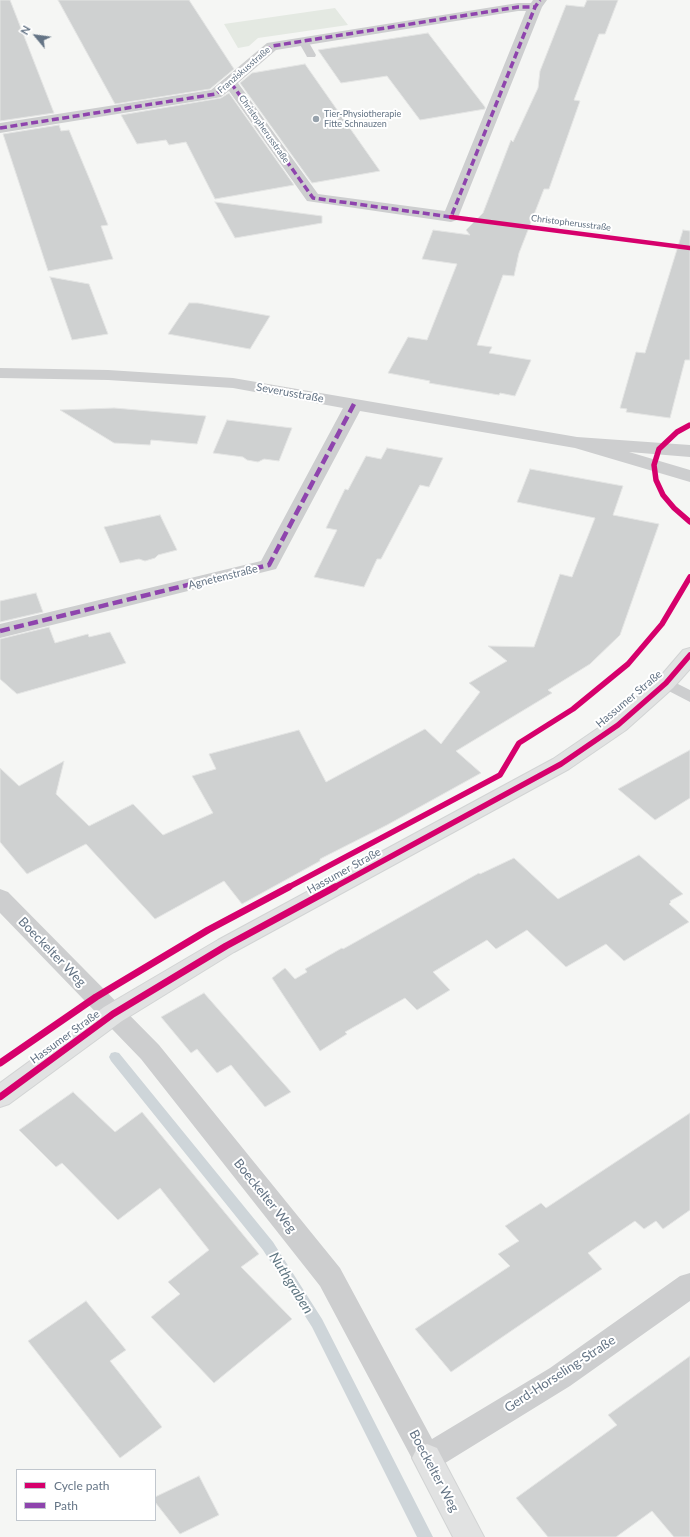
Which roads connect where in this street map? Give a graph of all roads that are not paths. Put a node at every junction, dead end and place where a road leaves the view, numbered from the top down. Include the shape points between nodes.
1 (537, 3) edge
2 (303, 41) junction
3 (311, 55) dead end
4 (231, 83) junction
5 (0, 128) edge
6 (0, 368) edge
7 (354, 404) junction
8 (577, 443) junction
9 (690, 451) edge
10 (690, 476) edge
11 (0, 631) edge
12 (690, 655) edge
13 (666, 683) junction
14 (690, 698) edge
15 (0, 898) edge
16 (113, 1014) junction
17 (0, 1097) edge
18 (690, 1284) edge
19 (427, 1458) junction
20 (469, 1537) edge

1 - 2 street, Franziskusstraße
1 - 4 street, Christopherusstraße via 450,217 313,198
2 - 3 lane
2 - 4 street, Franziskusstraße via 272,46
4 - 5 street, Franziskusstraße via 216,94
6 - 7 street, Severusstraße via 233,383
7 - 8 street, Severusstraße
7 - 11 street, Agnetenstraße via 269,565
8 - 9 street, Severusstraße
8 - 10 street, Severusstraße
12 - 13 street, Hassumer Straße
13 - 14 lane
13 - 16 street, Hassumer Straße via 618,725 561,764 226,946
15 - 16 street, Boeckelter Weg
16 - 17 street, Hassumer Straße
16 - 19 street, Boeckelter Weg via 150,1052 330,1277
18 - 19 street, Gerd-Horseling-Straße via 560,1377
19 - 20 street, Boeckelter Weg

